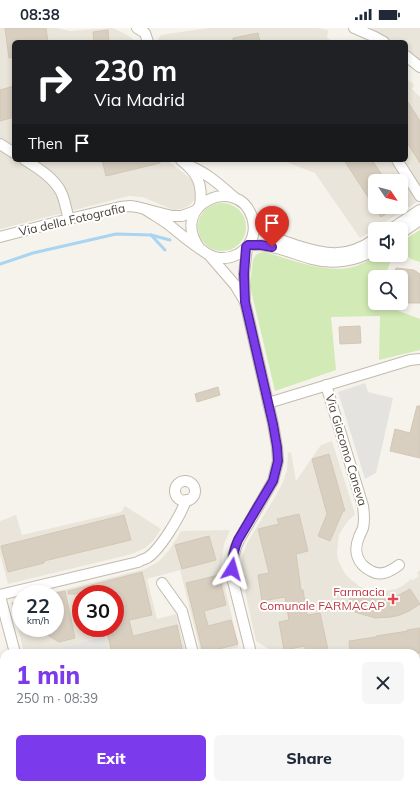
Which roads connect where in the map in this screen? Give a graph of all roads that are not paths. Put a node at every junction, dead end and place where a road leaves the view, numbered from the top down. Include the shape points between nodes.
1 (354, 28) edge
2 (380, 40) edge
3 (408, 58) edge
4 (420, 67) edge
5 (0, 144) edge
6 (12, 152) edge
7 (28, 162) edge
8 (184, 162) edge
9 (398, 162) edge
10 (420, 196) edge
11 (237, 199) junction
12 (145, 209) junction
13 (198, 209) junction
14 (420, 210) edge
15 (69, 219) junction
16 (253, 220) junction
17 (420, 220) edge
18 (402, 222) edge
19 (408, 228) edge
20 (0, 238) edge
21 (368, 243) edge
22 (247, 246) junction
23 (200, 249) junction
24 (368, 254) edge
25 (210, 256) junction
26 (245, 302) junction
27 (420, 359) edge
28 (326, 386) junction
29 (268, 403) junction
30 (186, 500) dead end
31 (399, 565) dead end
32 (162, 583) dead end
33 (0, 595) edge
34 (14, 649) edge
35 (192, 649) edge
36 (250, 649) edge

1 - 2 street
3 - 4 street
5 - 6 street
7 - 15 street via 58,186
8 - 11 street via 217,182
8 - 13 street via 200,185
9 - 10 street
11 - 13 street via 216,196
11 - 16 street via 245,206
12 - 13 street, Via della Fotografia via 182,216
12 - 15 street, Via della Fotografia via 134,206 120,207
12 - 23 street, Via della Fotografia
13 - 23 street via 191,225 193,238
14 - 18 street
15 - 20 street, Via della Fotografia
16 - 21 street via 271,236 321,252 348,252
16 - 22 street via 252,235
17 - 19 street
22 - 24 street via 266,246 313,260 330,262 354,260
22 - 25 street via 232,257
22 - 26 street
23 - 25 street
25 - 26 street via 235,285
26 - 29 street
27 - 28 street
28 - 29 street
28 - 31 street, Via Giacomo Caneva via 363,506 365,518 357,544 358,558 361,564 374,573 381,574
29 - 36 street via 277,447 277,467 273,481 238,540 232,562 232,576
30 - 33 street via 174,524 147,558
32 - 35 street via 182,611
33 - 34 street

